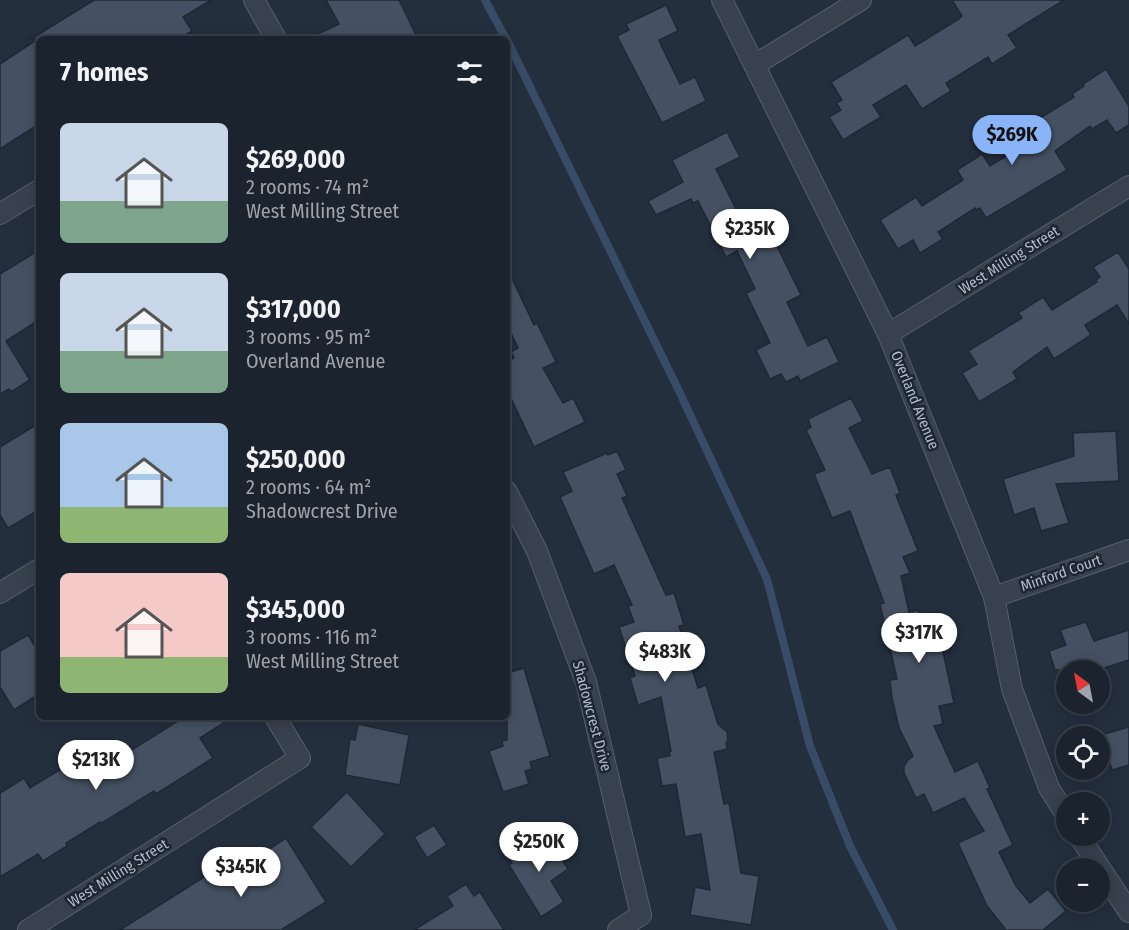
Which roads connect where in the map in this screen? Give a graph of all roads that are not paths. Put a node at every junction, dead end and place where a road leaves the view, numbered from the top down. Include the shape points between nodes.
1 (254, 0) edge
2 (722, 0) edge
3 (861, 0) edge
4 (274, 36) edge
5 (756, 64) junction
6 (1129, 186) edge
7 (36, 192) edge
8 (0, 214) edge
9 (888, 334) junction
10 (510, 498) edge
11 (1129, 550) edge
12 (36, 571) edge
13 (0, 593) edge
14 (994, 597) junction
15 (277, 720) edge
16 (1056, 799) edge
17 (1086, 846) edge
18 (1129, 912) edge
19 (28, 930) edge
20 (618, 930) edge

1 - 4 street
2 - 5 street, Overland Avenue
3 - 5 street
5 - 9 street, Overland Avenue
6 - 9 street, West Milling Street
7 - 8 street
9 - 14 street, Overland Avenue
10 - 20 street, Shadowcrest Drive via 537,551 586,682 641,915
11 - 14 street, Minford Court
12 - 13 street
14 - 16 street, Overland Avenue via 1012,689
15 - 19 street, West Milling Street via 300,758
17 - 18 street

